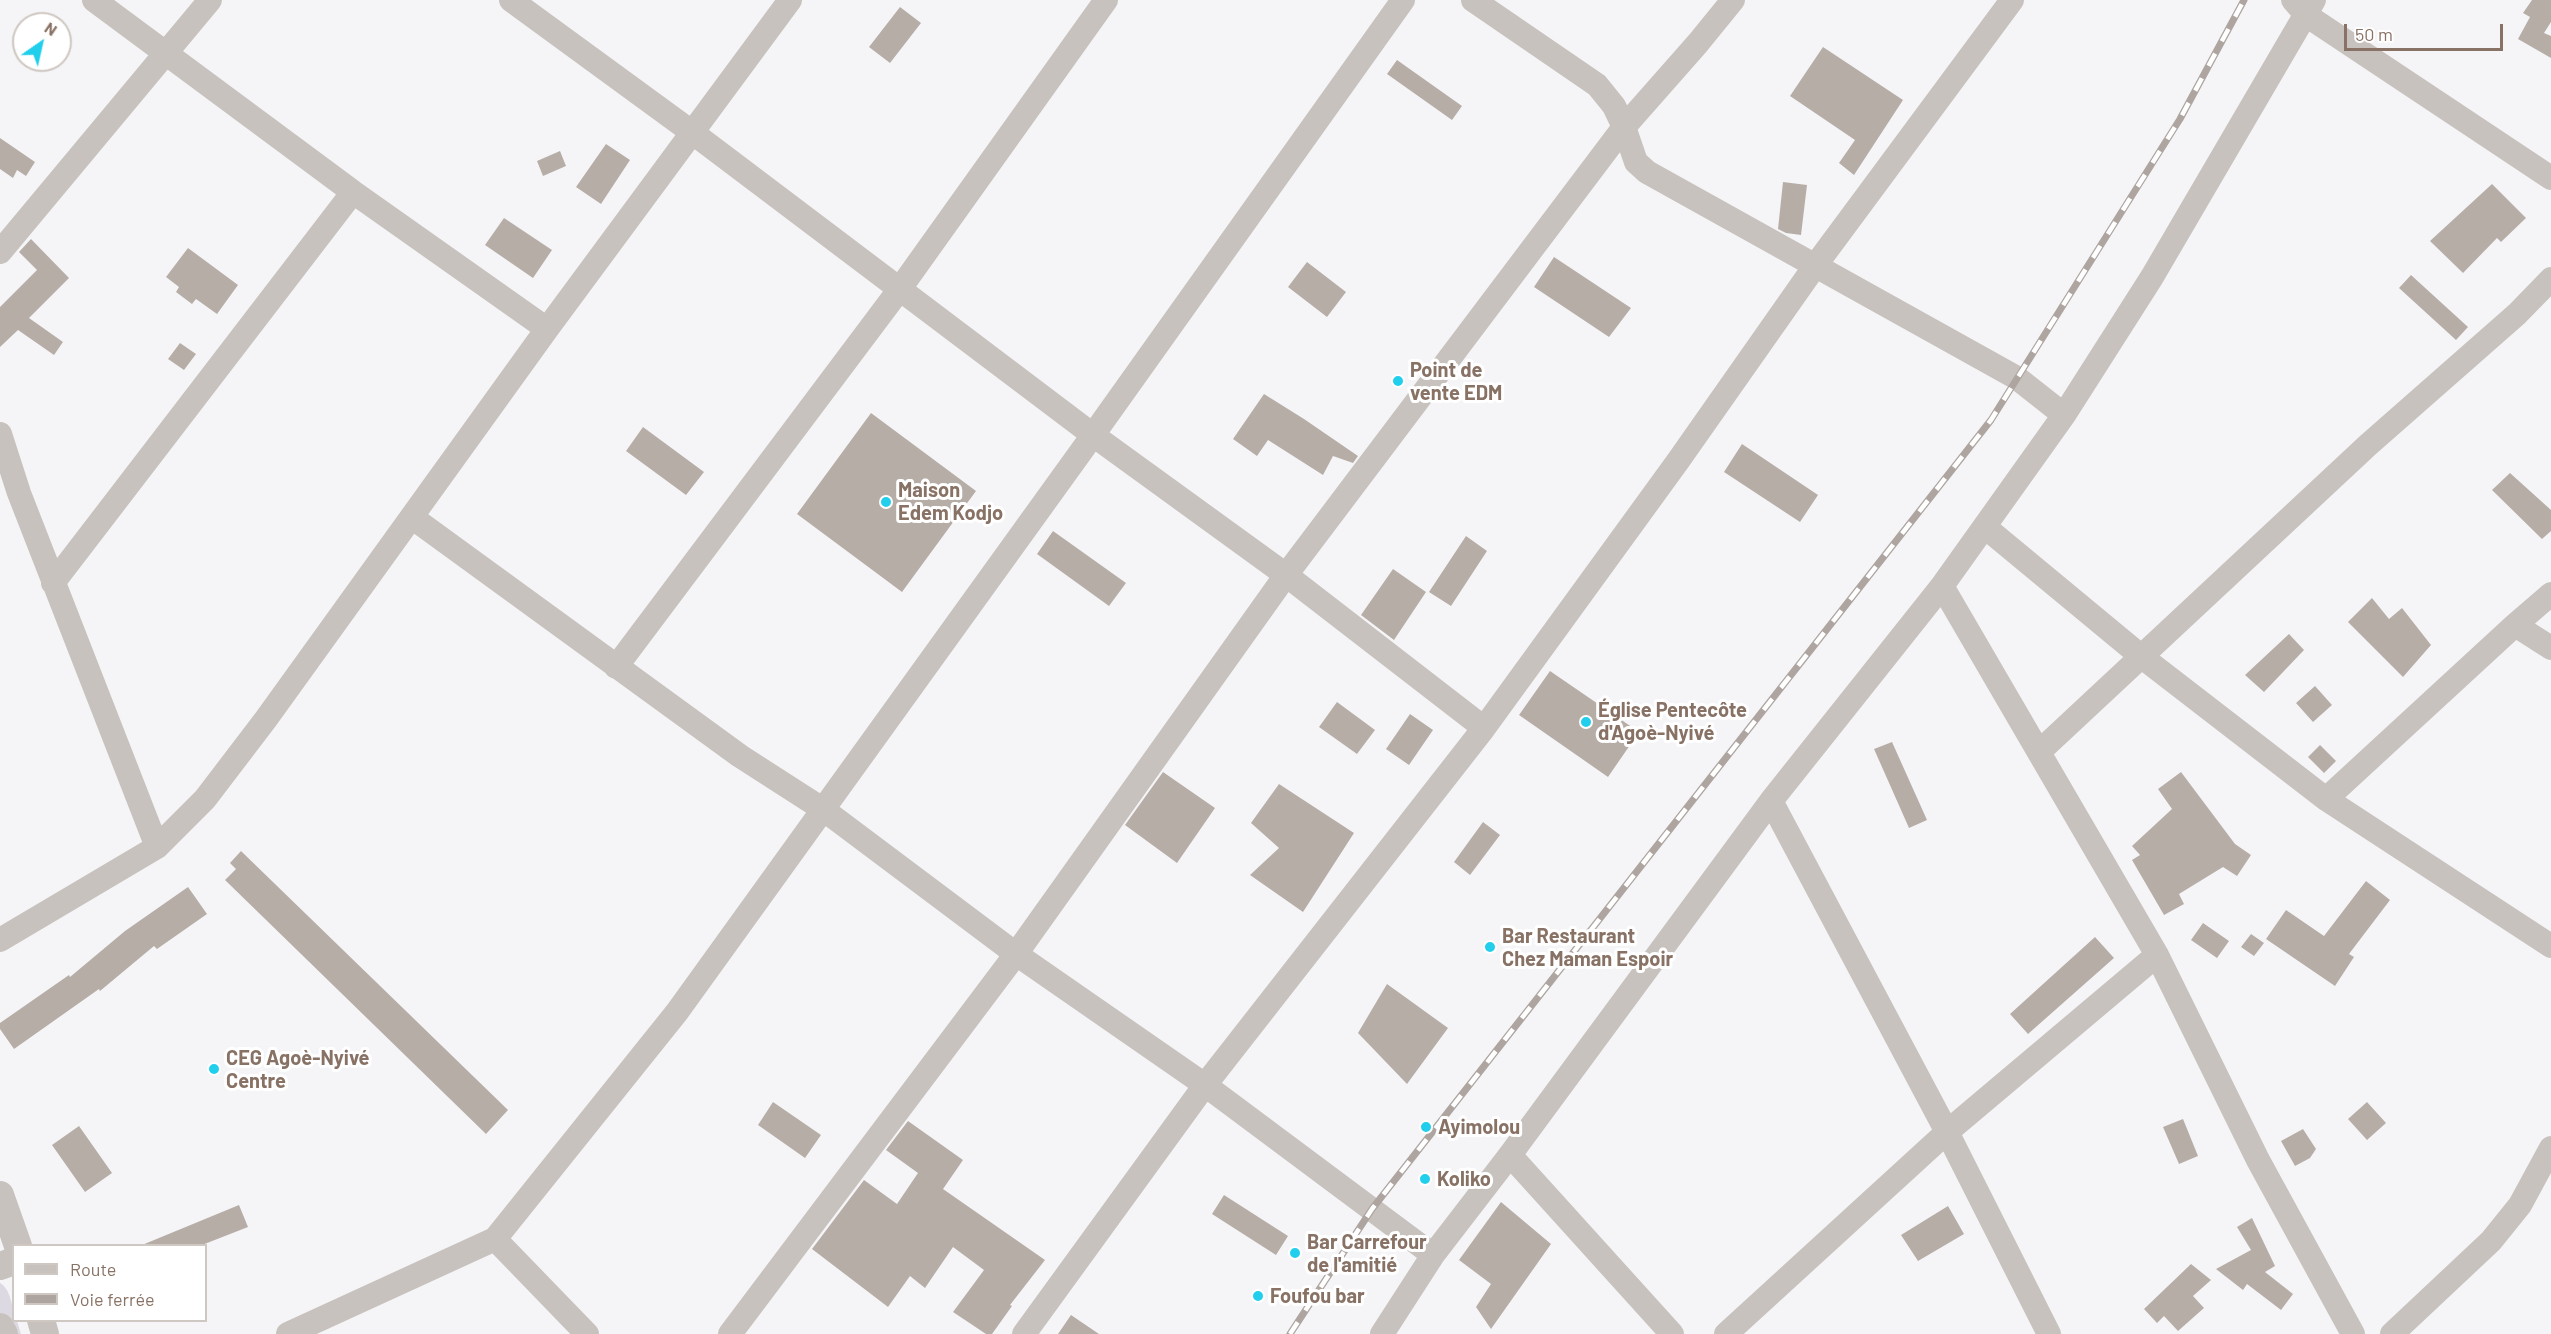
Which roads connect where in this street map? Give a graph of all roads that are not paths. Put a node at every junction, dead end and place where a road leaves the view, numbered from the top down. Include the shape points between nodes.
1 (94, 0) edge
2 (210, 0) edge
3 (511, 0) edge
4 (790, 0) edge
5 (1106, 0) edge
6 (1403, 0) edge
7 (1473, 0) edge
8 (1732, 0) edge
9 (2012, 0) edge
10 (2304, 5) edge
11 (164, 54) junction
12 (1624, 128) junction
13 (693, 133) junction
14 (2551, 178) edge
15 (353, 192) junction
16 (0, 252) edge
17 (1815, 266) junction
18 (2551, 279) edge
19 (898, 290) junction
20 (547, 329) junction
21 (2064, 415) junction
22 (0, 434) edge
23 (1093, 435) junction
24 (413, 518) junction
25 (1985, 527) junction
26 (1286, 575) junction
27 (53, 583) junction
28 (1942, 586) junction
29 (2551, 594) edge
30 (2515, 625) junction
31 (2551, 648) edge
32 (2142, 657) junction
33 (616, 667) junction
34 (1484, 728) junction
35 (2040, 751) junction
36 (2326, 799) junction
37 (1771, 801) junction
38 (824, 810) junction
39 (157, 848) junction
40 (0, 940) edge
41 (2551, 946) edge
42 (1016, 954) junction
43 (2157, 955) junction
44 (1205, 1085) junction
45 (1947, 1132) junction
46 (2551, 1148) edge
47 (1510, 1155) junction
48 (0, 1195) edge
49 (495, 1239) junction
50 (18, 1244) edge
51 (1433, 1255) junction
52 (0, 1328) edge
53 (4, 1334) edge
54 (288, 1334) edge
55 (586, 1334) edge
56 (730, 1334) edge
57 (1024, 1334) edge
58 (1382, 1334) edge
59 (1672, 1334) edge
60 (1726, 1334) edge
61 (2049, 1334) edge
62 (2354, 1334) edge
63 (2392, 1334) edge

1 - 11 street
2 - 11 street
3 - 13 street
4 - 13 street
5 - 19 street
6 - 23 street
7 - 12 street via 1596,85 1614,106
8 - 12 street
9 - 17 street
10 - 14 street
10 - 21 street via 2152,277
11 - 15 street
11 - 16 street
12 - 17 street via 1636,162 1647,172
12 - 26 street
13 - 19 street
13 - 20 street
15 - 20 street
15 - 27 street
17 - 21 street via 2017,378
17 - 34 street
18 - 32 street
19 - 23 street
19 - 33 street
20 - 24 street
21 - 25 street
22 - 27 street
23 - 26 street
23 - 38 street
24 - 33 street
24 - 39 street via 212,790
25 - 28 street
25 - 32 street
26 - 34 street
26 - 42 street
27 - 39 street
28 - 35 street
28 - 37 street
29 - 30 street
30 - 31 street
30 - 36 street
32 - 35 street
32 - 36 street
33 - 38 street via 740,756
34 - 44 street
35 - 43 street
36 - 41 street
37 - 45 street
37 - 47 street
38 - 42 street
38 - 49 street via 677,1012
39 - 40 street
42 - 44 street
42 - 56 street
43 - 45 street
43 - 62 street via 2258,1160
44 - 51 street
44 - 57 street
45 - 60 street
45 - 61 street
46 - 63 street via 2520,1205 2491,1241
47 - 51 street
47 - 59 street
48 - 50 street
49 - 54 street
49 - 55 street
51 - 58 street
52 - 53 street

